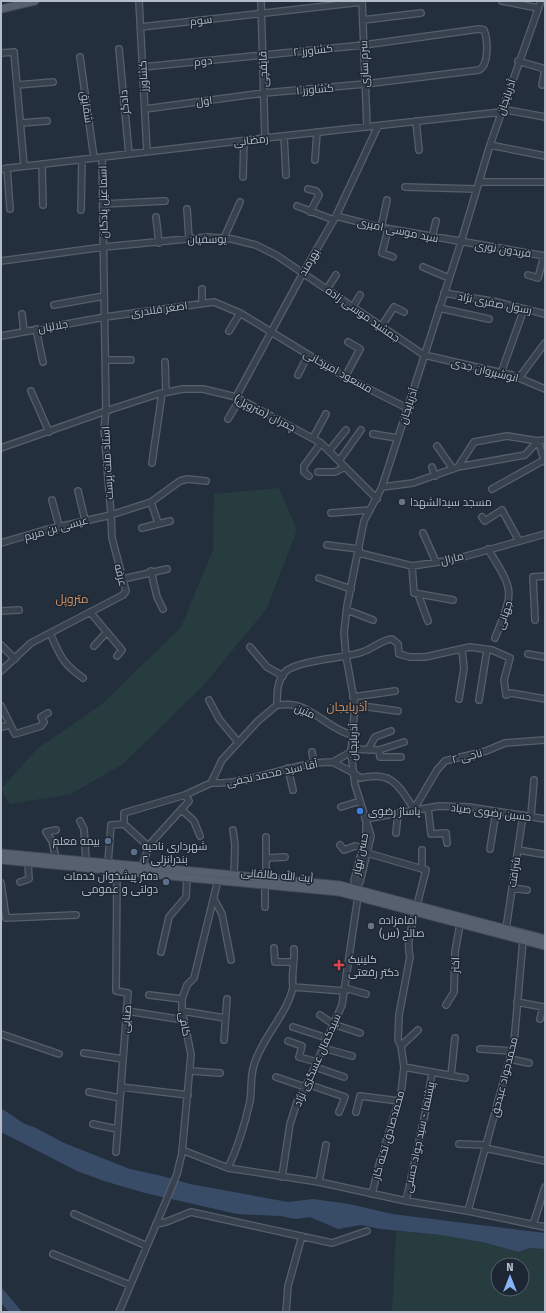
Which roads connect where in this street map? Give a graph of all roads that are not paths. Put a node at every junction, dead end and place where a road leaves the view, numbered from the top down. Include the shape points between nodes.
1 (35, 1) edge
2 (139, 1) edge
3 (261, 1) edge
4 (502, 1) edge
5 (541, 1) edge
6 (362, 2) edge
7 (538, 8) junction
8 (1, 9) edge
9 (421, 13) dead end
10 (261, 14) junction
11 (363, 20) junction
12 (141, 27) junction
13 (364, 45) junction
14 (119, 49) dead end
15 (1, 53) edge
16 (263, 55) junction
17 (80, 57) dead end
18 (518, 61) junction
19 (143, 68) junction
20 (545, 69) edge
21 (54, 82) dead end
22 (365, 84) junction
23 (17, 85) junction
24 (542, 85) dead end
25 (264, 93) junction
26 (145, 109) junction
27 (501, 111) junction
28 (545, 117) edge
29 (47, 121) dead end
30 (416, 122) junction
31 (21, 123) junction
32 (378, 126) junction
33 (367, 127) junction
34 (317, 132) junction
35 (284, 136) junction
36 (266, 138) junction
37 (244, 140) junction
38 (490, 145) junction
39 (420, 150) dead end
40 (147, 152) junction
41 (129, 154) junction
42 (545, 156) edge
43 (102, 157) junction
44 (94, 158) junction
45 (82, 160) junction
46 (315, 160) dead end
47 (42, 164) junction
48 (24, 166) junction
49 (4, 169) edge
50 (286, 175) dead end
51 (243, 176) dead end
52 (479, 182) junction
53 (545, 182) edge
54 (405, 187) dead end
55 (308, 189) dead end
56 (477, 189) junction
57 (387, 200) dead end
58 (165, 201) dead end
59 (240, 202) dead end
60 (103, 204) junction
61 (43, 205) dead end
62 (297, 206) dead end
63 (10, 209) dead end
64 (187, 209) dead end
65 (81, 210) dead end
66 (310, 212) junction
67 (156, 216) dead end
68 (335, 218) junction
69 (436, 221) dead end
70 (381, 228) junction
71 (388, 229) junction
72 (432, 237) junction
73 (224, 238) junction
74 (189, 239) junction
75 (159, 242) junction
76 (461, 242) junction
77 (104, 247) junction
78 (545, 256) edge
79 (393, 257) dead end
80 (1, 261) edge
81 (423, 268) dead end
82 (303, 273) junction
83 (336, 276) dead end
84 (528, 276) dead end
85 (449, 278) junction
86 (327, 288) junction
87 (202, 289) dead end
88 (444, 293) junction
89 (360, 295) dead end
90 (104, 296) junction
91 (202, 303) junction
92 (54, 305) dead end
93 (353, 307) junction
94 (440, 308) junction
95 (524, 309) junction
96 (240, 312) junction
97 (404, 312) dead end
98 (22, 314) dead end
99 (545, 314) edge
100 (105, 317) junction
101 (489, 319) dead end
102 (381, 327) junction
103 (36, 330) junction
104 (229, 331) dead end
105 (271, 331) junction
106 (24, 332) junction
107 (1, 336) edge
108 (348, 342) dead end
109 (545, 343) edge
110 (308, 355) junction
111 (424, 355) junction
112 (106, 360) junction
113 (131, 360) dead end
114 (43, 362) dead end
115 (165, 362) dead end
116 (501, 373) junction
117 (298, 375) dead end
118 (345, 377) junction
119 (519, 378) junction
120 (545, 389) edge
121 (31, 391) dead end
122 (164, 392) junction
123 (238, 398) junction
124 (407, 408) junction
125 (106, 411) junction
126 (326, 414) dead end
127 (228, 418) dead end
128 (346, 430) dead end
129 (361, 430) dead end
130 (49, 432) junction
131 (373, 434) dead end
132 (313, 438) junction
133 (397, 438) junction
134 (545, 440) edge
135 (538, 441) junction
136 (321, 443) junction
137 (438, 446) dead end
138 (1, 448) edge
139 (329, 451) junction
140 (339, 461) junction
141 (545, 461) edge
142 (152, 463) dead end
143 (345, 467) junction
144 (432, 467) dead end
145 (455, 468) junction
146 (318, 472) dead end
147 (309, 476) dead end
148 (435, 476) junction
149 (206, 481) dead end
150 (382, 487) junction
151 (492, 489) dead end
152 (78, 491) dead end
153 (377, 499) junction
154 (52, 500) dead end
155 (151, 502) junction
156 (370, 510) junction
157 (331, 513) dead end
158 (110, 515) junction
159 (482, 517) dead end
160 (85, 520) junction
161 (170, 520) dead end
162 (158, 523) junction
163 (59, 526) junction
164 (142, 528) dead end
165 (423, 533) dead end
166 (545, 535) edge
167 (519, 541) junction
168 (1, 544) edge
169 (326, 544) dead end
170 (488, 549) junction
171 (359, 551) junction
172 (436, 562) junction
173 (412, 566) junction
174 (167, 569) dead end
175 (150, 571) junction
176 (545, 576) edge
177 (123, 578) junction
178 (319, 578) dead end
179 (351, 589) junction
180 (418, 594) junction
181 (453, 600) dead end
182 (163, 609) dead end
183 (19, 610) dead end
184 (347, 610) junction
185 (1, 611) edge
186 (90, 612) junction
187 (373, 620) dead end
188 (535, 620) dead end
189 (428, 621) dead end
190 (50, 633) junction
191 (106, 633) junction
192 (495, 638) dead end
193 (1, 645) edge
194 (94, 646) dead end
195 (250, 647) dead end
196 (462, 650) junction
197 (487, 650) junction
198 (528, 654) dead end
199 (117, 656) dead end
200 (346, 656) junction
201 (545, 657) edge
202 (15, 659) junction
203 (1, 671) edge
204 (282, 676) junction
205 (83, 678) dead end
206 (395, 691) dead end
207 (353, 697) junction
208 (459, 699) dead end
209 (545, 699) edge
210 (209, 700) dead end
211 (479, 700) dead end
212 (277, 704) junction
213 (355, 705) junction
214 (1, 706) edge
215 (398, 711) dead end
216 (48, 713) dead end
217 (10, 725) junction
218 (1, 727) edge
219 (391, 731) dead end
220 (352, 735) junction
221 (545, 740) edge
222 (238, 742) junction
223 (404, 742) dead end
224 (351, 750) junction
225 (368, 750) junction
226 (379, 750) junction
227 (312, 752) dead end
228 (401, 757) dead end
229 (333, 762) junction
230 (314, 763) junction
231 (288, 768) junction
232 (354, 772) junction
233 (534, 780) dead end
234 (211, 783) junction
235 (293, 790) dead end
236 (185, 795) junction
237 (360, 801) junction
238 (341, 807) dead end
239 (428, 808) junction
240 (182, 810) junction
241 (414, 810) junction
242 (496, 812) junction
243 (398, 813) junction
244 (523, 815) junction
245 (531, 816) junction
246 (365, 819) junction
247 (545, 819) edge
248 (80, 821) dead end
249 (124, 824) junction
250 (56, 830) dead end
251 (233, 830) dead end
252 (396, 833) dead end
253 (200, 836) dead end
254 (266, 837) dead end
255 (446, 843) dead end
256 (340, 845) dead end
257 (149, 847) junction
258 (362, 848) junction
259 (490, 849) dead end
260 (422, 850) dead end
261 (518, 850) junction
262 (1, 853) edge
263 (367, 853) junction
264 (542, 854) dead end
265 (285, 857) dead end
266 (56, 858) junction
267 (267, 858) junction
268 (1, 860) edge
269 (86, 861) junction
270 (28, 863) junction
271 (108, 863) junction
272 (142, 866) junction
273 (118, 868) junction
274 (422, 869) junction
275 (234, 875) junction
276 (187, 878) junction
277 (218, 880) junction
278 (266, 881) junction
279 (20, 882) dead end
280 (1, 883) edge
281 (356, 888) junction
282 (512, 888) junction
283 (527, 890) dead end
284 (358, 896) junction
285 (214, 900) junction
286 (266, 907) dead end
287 (416, 908) junction
288 (76, 915) dead end
289 (460, 924) junction
290 (506, 929) junction
291 (545, 939) edge
292 (523, 940) junction
293 (545, 946) edge
294 (274, 948) dead end
295 (294, 949) dead end
296 (161, 952) dead end
297 (231, 960) dead end
298 (293, 962) junction
299 (293, 987) junction
300 (345, 990) junction
301 (366, 994) dead end
302 (149, 995) dead end
303 (182, 999) junction
304 (227, 999) dead end
305 (517, 1002) junction
306 (446, 1005) dead end
307 (127, 1011) junction
308 (182, 1011) junction
309 (320, 1015) dead end
310 (225, 1018) junction
311 (540, 1019) dead end
312 (184, 1020) junction
313 (333, 1024) junction
314 (293, 1027) dead end
315 (418, 1030) dead end
316 (360, 1033) dead end
317 (1, 1034) edge
318 (327, 1038) junction
319 (455, 1038) dead end
320 (224, 1040) dead end
321 (288, 1041) dead end
322 (401, 1046) junction
323 (323, 1048) junction
324 (480, 1049) dead end
325 (512, 1051) junction
326 (84, 1053) dead end
327 (59, 1054) dead end
328 (352, 1056) dead end
329 (123, 1059) junction
330 (510, 1059) junction
331 (529, 1063) dead end
332 (316, 1064) junction
333 (404, 1067) junction
334 (191, 1071) junction
335 (220, 1073) dead end
336 (432, 1073) junction
337 (451, 1076) junction
338 (276, 1077) dead end
339 (344, 1077) dead end
340 (465, 1078) dead end
341 (306, 1085) junction
342 (121, 1087) junction
343 (89, 1092) dead end
344 (188, 1095) junction
345 (120, 1098) junction
346 (399, 1101) junction
347 (339, 1112) dead end
348 (356, 1112) dead end
349 (93, 1124) dead end
350 (117, 1129) junction
351 (459, 1144) dead end
352 (326, 1145) dead end
353 (485, 1147) junction
354 (182, 1150) junction
355 (116, 1152) dead end
356 (545, 1161) edge
357 (228, 1168) junction
358 (282, 1176) junction
359 (319, 1182) junction
360 (545, 1186) edge
361 (372, 1194) junction
362 (406, 1202) junction
363 (468, 1211) junction
364 (74, 1214) dead end
365 (156, 1224) junction
366 (533, 1225) junction
367 (545, 1227) edge
368 (367, 1231) dead end
369 (302, 1236) junction
370 (147, 1246) junction
371 (53, 1254) dead end
372 (130, 1284) junction
373 (119, 1312) edge
374 (286, 1312) edge

1 - 8 main road
2 - 12 street, کشاورز
3 - 10 street, قایقچی
4 - 7 street
5 - 7 street, آذربایجان
6 - 10 street, سوم
6 - 11 street, سرم سازی
7 - 18 street, آذربایجان
9 - 11 street
10 - 12 street, سوم
10 - 16 street, قایقچی
11 - 13 street, سرم سازی
12 - 19 street, کشاورز
13 - 16 street, کشاورز ۲
13 - 22 street, سرم سازی
13 - 22 street, کشاورز ۲ via 479,29 484,30 486,34 485,63 479,70
14 - 41 street, دادگر
15 - 23 street via 14,52
16 - 19 street, دوم
16 - 25 street, قایقچی
17 - 44 street, شقایق
18 - 20 street
18 - 27 street, آذربایجان
19 - 26 street, کشاورز
20 - 24 street
21 - 23 street
22 - 25 street, کشاورز ۱
22 - 33 street, سرم سازی
23 - 31 street
25 - 26 street, اول
25 - 36 street, قایقچی
26 - 40 street, کشاورز
27 - 28 street, رمضانی
27 - 30 street, رمضانی
27 - 38 street, آذربایجان
29 - 31 street
30 - 32 street, رمضانی
30 - 39 street
31 - 48 street
32 - 33 street, رمضانی
32 - 68 street, بهرمند
33 - 34 street, رمضانی
34 - 35 street, رمضانی
34 - 46 street
35 - 36 street, رمضانی
35 - 50 street
36 - 37 street, رمضانی
37 - 40 street, رمضانی
37 - 51 street
38 - 42 street
38 - 52 street, آذربایجان
40 - 41 street, رمضانی
41 - 43 street, رمضانی
43 - 44 street, رمضانی
43 - 60 street, اسماعیل پادگان
44 - 45 street, رمضانی
45 - 47 street, رمضانی
45 - 65 street
47 - 48 street, رمضانی
47 - 61 street
48 - 49 street, رمضانی
49 - 63 street
52 - 53 street
52 - 56 street, آذربایجان
54 - 56 street
55 - 66 street via 316,191 319,195
56 - 76 street, آذربایجان
57 - 70 street
58 - 60 street
59 - 73 street
60 - 77 street, اسماعیل پادگان
62 - 66 street, سید موسی امیری
64 - 74 street
66 - 68 street, سید موسی امیری
67 - 75 street
68 - 70 street, سید موسی امیری
68 - 82 street, بهرمند
69 - 72 street
70 - 71 street, سید موسی امیری
71 - 72 street, سید موسی امیری
71 - 79 street via 382,253
72 - 76 street, سید موسی امیری
73 - 74 street, یوسفیان
73 - 82 street, یوسفیان via 256,245
74 - 75 street, یوسفیان
75 - 77 street, یوسفیان
76 - 78 street, فریدون نوری
76 - 85 street, آذربایجان
77 - 80 street, یوسفیان
77 - 90 street
78 - 84 street via 538,278
81 - 85 street
82 - 86 street, جمشید موسی زاده
82 - 105 street, بهرمند
83 - 86 street
85 - 88 street, آذربایجان
86 - 93 street, جمشید موسی زاده
87 - 91 street
88 - 94 street, آذربایجان
88 - 95 street, رسول صفری نژاد
89 - 93 street
90 - 92 street
90 - 100 street
91 - 96 street, اصغر قلندری via 214,302
91 - 100 street, اصغر قلندری
93 - 102 street, جمشید موسی زاده
94 - 101 street
94 - 111 street, آذربایجان
95 - 99 street, رسول صفری نژاد
95 - 116 street
96 - 104 street
96 - 105 street
97 - 102 street via 394,306
98 - 106 street
100 - 103 street, جلالیان
100 - 112 street
102 - 111 street, جمشید موسی زاده
103 - 106 street, جلالیان
103 - 114 street
105 - 110 street, مسعود امیرخانی
105 - 123 street, بهرمند
106 - 107 street, جلالیان
108 - 118 street via 360,349
109 - 119 street
110 - 117 street
110 - 118 street, مسعود امیرخانی
111 - 116 street, انوشیروان جدی
111 - 124 street, آذربایجان
112 - 113 street
112 - 125 street
115 - 122 street
116 - 119 street, انوشیروان جدی
118 - 124 street, مسعود امیرخانی
119 - 120 street, انوشیروان جدی
121 - 130 street
122 - 123 street, چمران (متروپل) via 203,389
122 - 125 street, چمران (متروپل)
122 - 142 street
123 - 127 street, بهرمند
123 - 132 street, چمران (متروپل)
124 - 133 street, آذربایجان
125 - 130 street, چمران (متروپل)
125 - 158 street, استاد ملت پرست via 104,429
126 - 132 street
128 - 139 street
129 - 140 street
130 - 138 street, چمران (متروپل)
131 - 133 street
132 - 136 street, چمران (متروپل)
133 - 150 street, آذربایجان
134 - 135 street
135 - 141 street
135 - 145 street via 525,455
135 - 145 street via 506,436 474,442
136 - 139 street, چمران (متروپل)
136 - 147 street via 304,466 304,472
137 - 145 street
139 - 140 street, چمران (متروپل)
140 - 143 street, چمران (متروپل)
141 - 151 street
143 - 146 street via 335,472
143 - 153 street, چمران (متروپل)
144 - 148 street
145 - 148 street
148 - 150 street via 413,483
149 - 155 street via 180,481
150 - 153 street, آذربایجان
152 - 160 street
153 - 156 street, آذربایجان
154 - 163 street
155 - 158 street
155 - 162 street
156 - 157 street
156 - 171 street, آذربایجان via 364,521
158 - 160 street, عیسی بن مریم
158 - 177 street, عرفه via 112,538
159 - 167 street via 485,520 502,510
160 - 163 street, عیسی بن مریم
161 - 162 street
162 - 164 street
163 - 168 street, عیسی بن مریم
165 - 172 street
166 - 167 street, مارال
167 - 170 street, مارال
169 - 171 street, مارال
170 - 172 street, مارال
170 - 192 street, جهانی via 509,586 510,595
171 - 173 street, مارال
171 - 179 street, آذربایجان
172 - 173 street, مارال
173 - 180 street via 414,593
174 - 175 street
175 - 177 street
175 - 182 street
176 - 188 street via 533,577
177 - 186 street, عرفه via 126,591 123,595
178 - 179 street
179 - 184 street, آذربایجان
180 - 181 street
180 - 189 street
183 - 185 street
184 - 187 street
184 - 200 street, آذربایجان via 344,633
186 - 190 street, عرفه
186 - 191 street
190 - 202 street, عرفه via 31,643
190 - 205 street via 62,660
191 - 194 street
191 - 199 street via 122,650
193 - 202 street
195 - 204 street via 267,667
196 - 197 street via 470,647
196 - 200 street via 425,657 410,657 399,654 398,644 392,639 383,640 373,648
196 - 208 street via 464,668
197 - 209 street via 510,658 504,680 506,695 511,693
197 - 211 street
198 - 201 street
200 - 204 street via 295,667
200 - 207 street, آذربایجان
202 - 203 street, عرفه
204 - 212 street via 277,690
206 - 207 street
207 - 213 street, آذربایجان
210 - 222 street via 219,719
212 - 220 street, متین via 294,705 342,733
212 - 222 street
213 - 215 street
213 - 220 street, آذربایجان
214 - 217 street
216 - 217 street via 41,717 44,722 41,726 13,733
217 - 218 street
219 - 225 street via 376,737
220 - 224 street, آذربایجان
221 - 241 street, ناجی ۲ via 505,743 486,751 446,761 437,770
222 - 234 street via 222,760
223 - 226 street
224 - 225 street
224 - 229 street
224 - 232 street, آذربایجان
225 - 226 street
226 - 228 street via 380,757
227 - 230 street
229 - 230 street, آقا سید محمد نجفی
229 - 232 street
230 - 231 street, آقا سید محمد نجفی
231 - 234 street, آقا سید محمد نجفی via 233,782
231 - 235 street
232 - 237 street, آذربایجان
232 - 241 street via 360,778 382,776 391,779 403,791
233 - 245 street
234 - 236 street
236 - 240 street via 189,801
236 - 249 street via 124,813
237 - 238 street
237 - 246 street, آذربایجان
239 - 241 street, حسین رضوی صیاد
239 - 242 street, حسین رضوی صیاد via 469,807
239 - 255 street via 431,834 446,833
240 - 253 street via 194,821
240 - 257 street
241 - 243 street, حسین رضوی صیاد
242 - 244 street, حسین رضوی صیاد
242 - 259 street
243 - 246 street, حسین رضوی صیاد
243 - 252 street
244 - 245 street, حسین رضوی صیاد
244 - 261 street, شرافت
245 - 247 street, حسین رضوی صیاد
246 - 258 street, حسن بهار via 366,834
246 - 263 street, حسن بهار via 372,836
248 - 269 street via 84,829
249 - 257 street
249 - 271 street via 111,825
250 - 266 street via 46,832 52,841
251 - 275 street
254 - 267 street
256 - 258 street via 344,850 355,846
257 - 272 street
258 - 281 street, حسن بهار via 354,881
260 - 274 street
261 - 264 street
261 - 282 street, شرافت
262 - 266 main road, آیت الله طالقانی
263 - 274 street
263 - 281 street, حسن بهار
265 - 267 street
266 - 269 main road, آیت الله طالقانی
267 - 278 street
268 - 270 main road, آیت الله طالقانی
269 - 271 main road, آیت الله طالقانی
270 - 273 main road, آیت الله طالقانی
270 - 279 street via 29,879
271 - 273 main road, آیت الله طالقانی
272 - 273 main road, آیت الله طالقانی
272 - 275 main road, آیت الله طالقانی
273 - 276 main road, آیت الله طالقانی
273 - 307 street, صنایی via 116,991 128,994
274 - 287 street, محمدصادق تخته کار via 426,870
275 - 278 main road, آیت الله طالقانی
276 - 277 main road, آیت الله طالقانی
276 - 296 street via 186,897 169,917
277 - 278 main road, آیت الله طالقانی
277 - 285 street, کافی
278 - 281 main road, آیت الله طالقانی
278 - 284 main road, آیت الله طالقانی
278 - 286 street
280 - 288 street via 6,918
281 - 284 street
281 - 287 main road, آیت الله طالقانی
282 - 283 street
282 - 290 street, شرافت
284 - 287 main road, آیت الله طالقانی
284 - 300 street, سیدکمال عسگری نژاد
285 - 297 street via 222,914
285 - 303 street, کافی via 194,978 187,984
287 - 289 main road, آیت الله طالقانی
287 - 290 main road, آیت الله طالقانی
287 - 322 street, محمدصادق تخته کار via 399,1015 398,1040
289 - 292 main road, آیت الله طالقانی
289 - 306 street, اختر via 455,952 454,992
290 - 291 main road, آیت الله طالقانی
292 - 293 main road, آیت الله طالقانی
292 - 305 street, محمدجواد عبدحق
294 - 298 street via 275,962
295 - 298 street
298 - 299 street
299 - 300 street
299 - 357 street via 286,1009 276,1020 254,1064 250,1078 250,1100 240,1138
300 - 301 street
300 - 313 street, سیدکمال عسگری نژاد via 342,1005
302 - 303 street
303 - 308 street, کافی
304 - 310 street
305 - 311 street via 543,1007
305 - 325 street, محمدجواد عبدحق
307 - 312 street
307 - 329 street, صنایی
308 - 310 street
308 - 312 street, کافی
309 - 313 street
310 - 320 street
312 - 334 street, کافی via 191,1054
313 - 316 street
313 - 318 street, سیدکمال عسگری نژاد
314 - 318 street
315 - 322 street
317 - 327 street
318 - 323 street, سیدکمال عسگری نژاد
319 - 337 street
321 - 332 street via 302,1046 299,1057
322 - 333 street, محمدصادق تخته کار
323 - 328 street
323 - 332 street, سیدکمال عسگری نژاد
324 - 325 street
325 - 330 street, محمدجواد عبدحق
326 - 329 street
329 - 342 street, صنایی
330 - 331 street
330 - 353 street, محمدجواد عبدحق
332 - 339 street
332 - 341 street, سیدکمال عسگری نژاد
333 - 336 street
333 - 346 street, محمدصادق تخته کار
334 - 335 street
334 - 344 street, کافی
336 - 337 street
336 - 362 street, پیشنما - سید جواد حسنی
337 - 340 street
338 - 341 street
341 - 347 street via 345,1097
341 - 358 street, سیدکمال عسگری نژاد via 298,1099 290,1124
342 - 344 street
342 - 345 street, صنایی
343 - 345 street
344 - 354 street, کافی
345 - 350 street, صنایی
346 - 348 street via 360,1096
346 - 361 street, محمدصادق تخته کار
349 - 350 street
350 - 355 street, صنایی
351 - 353 street
352 - 359 street
353 - 356 street
353 - 363 street, محمدجواد عبدحق
354 - 357 street
354 - 365 street, کافی via 177,1174
357 - 358 street
358 - 359 street
359 - 361 street
360 - 366 street
361 - 362 street
362 - 363 street
363 - 366 street
364 - 370 street
365 - 369 street via 191,1212
365 - 370 street, کافی
366 - 367 street
368 - 369 street via 332,1243
369 - 374 street via 288,1286
370 - 372 street, کافی
371 - 372 street
372 - 373 street, کافی

